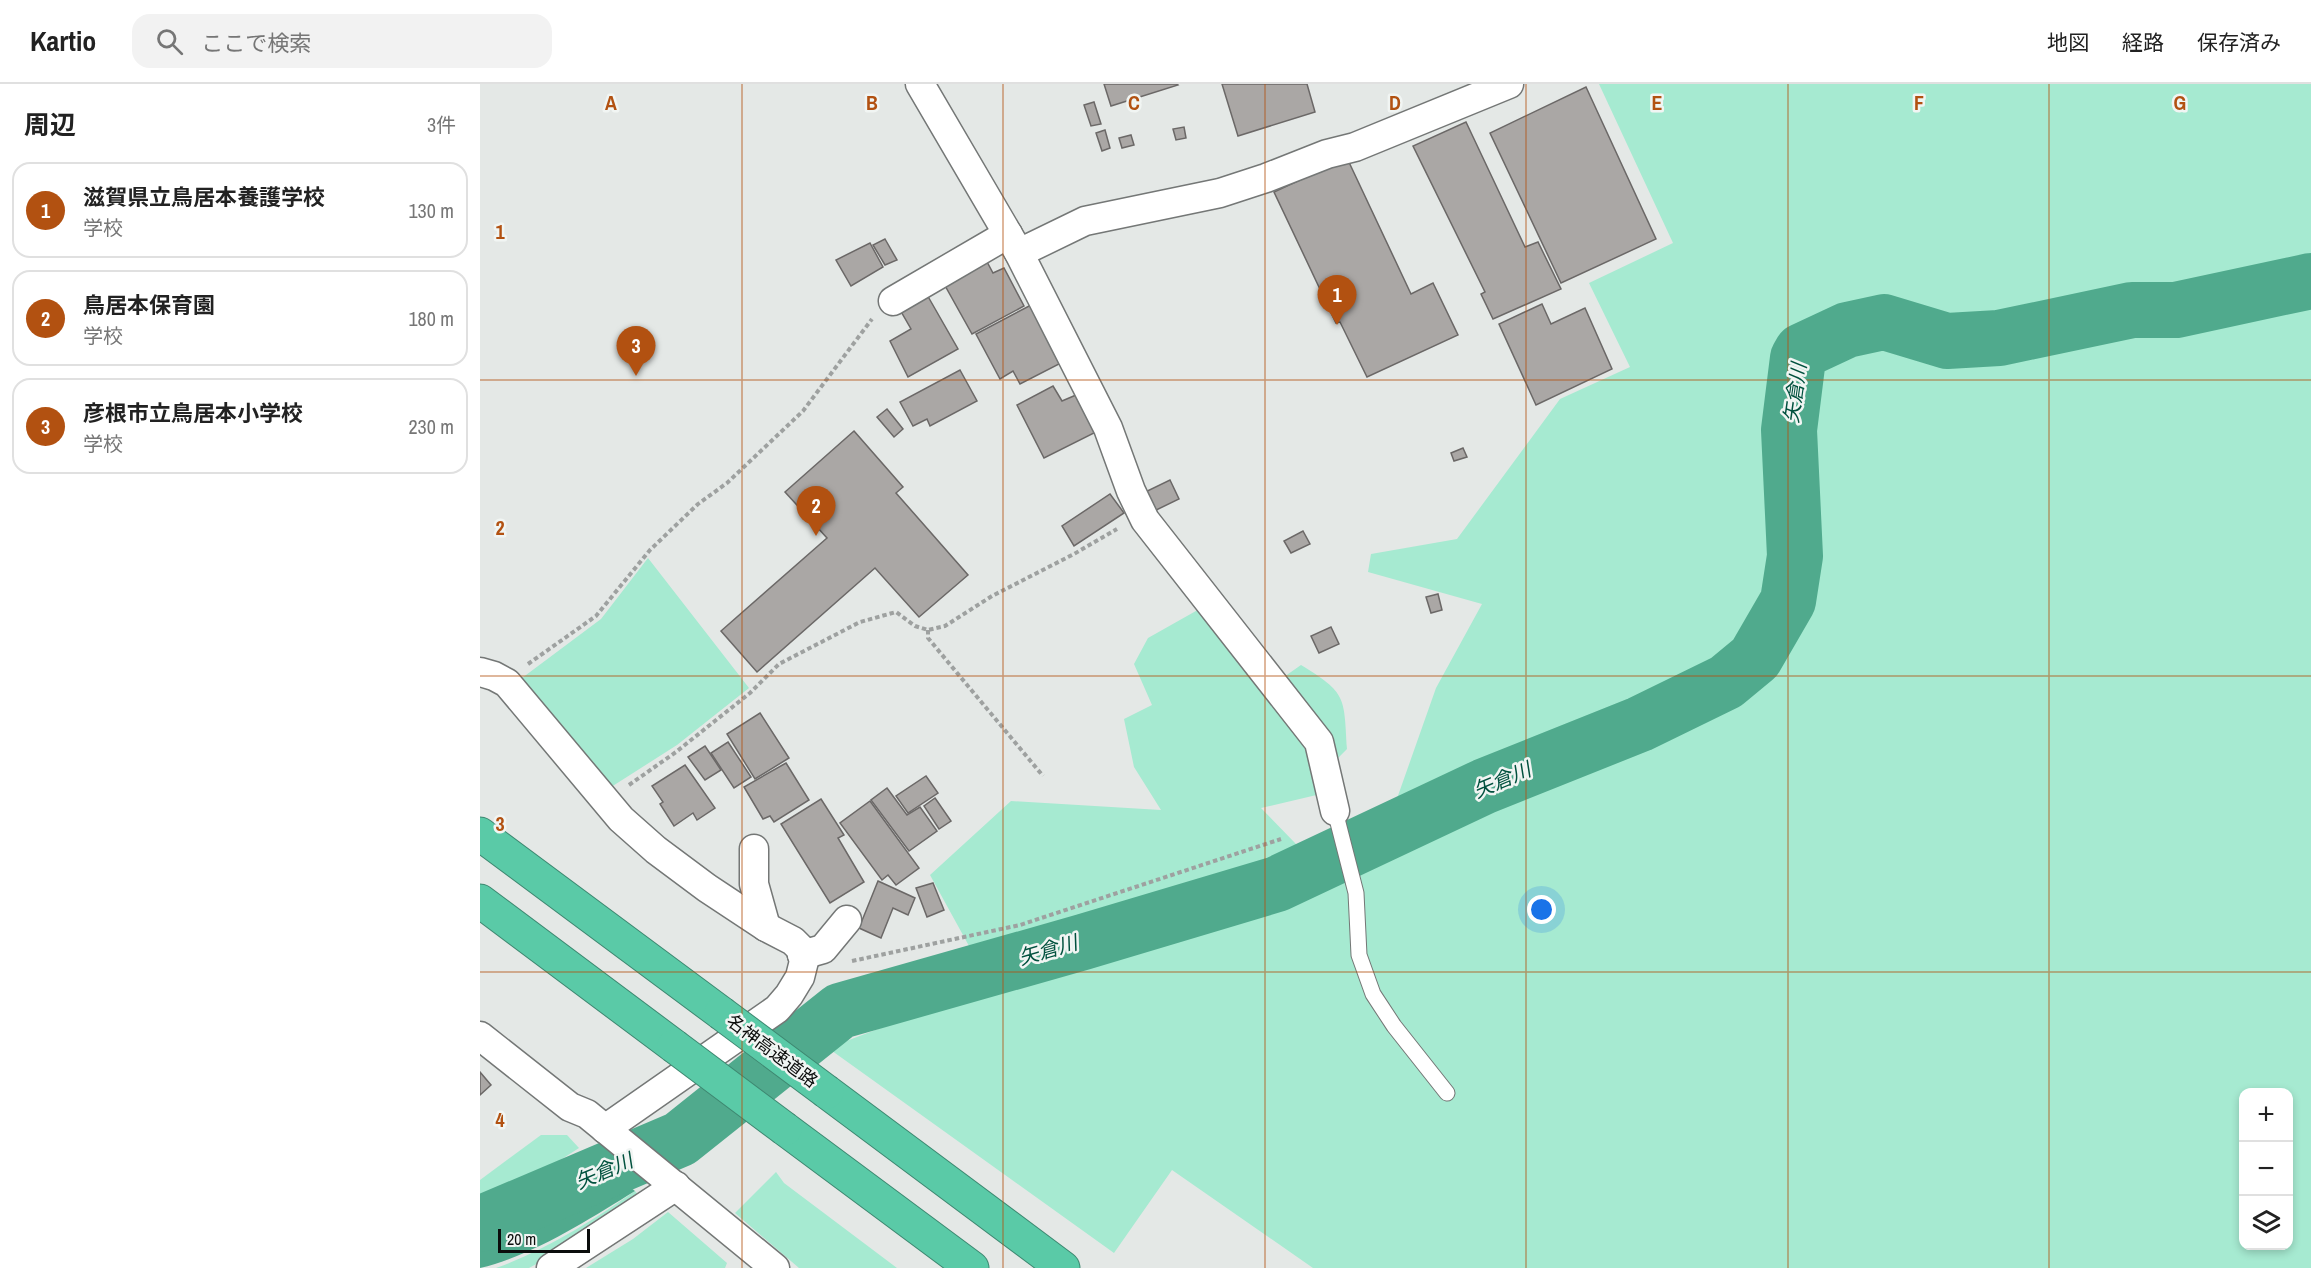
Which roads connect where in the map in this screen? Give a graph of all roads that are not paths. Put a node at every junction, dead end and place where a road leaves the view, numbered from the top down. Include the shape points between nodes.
1 (920, 84) edge
2 (1509, 84) edge
3 (1014, 243) junction
4 (893, 301) road end
5 (480, 672) edge
6 (1335, 811) joint
7 (480, 834) edge
8 (754, 849) dead end
9 (480, 901) edge
10 (847, 920) dead end
11 (766, 927) junction
12 (802, 955) junction
13 (480, 1036) edge
14 (1447, 1093) dead end
15 (609, 1132) junction
16 (670, 1181) junction
17 (762, 1263) edge
18 (551, 1268) edge
19 (972, 1268) edge
20 (1063, 1268) edge

1 - 3 street
2 - 3 street via 1355,147 1220,194 1084,220
3 - 4 street
3 - 6 street via 1108,428 1142,514 1319,742
5 - 11 street via 507,682 621,819 707,888
6 - 14 lane via 1356,893 1359,955 1373,994
7 - 20 highway, 名神高速道路, bridge
8 - 11 street via 754,884
9 - 19 highway, bridge
10 - 12 street via 824,949
11 - 12 street via 793,941
12 - 15 street via 800,977 777,1009
13 - 15 street via 570,1107 587,1114
15 - 16 street
16 - 17 street
16 - 18 street

